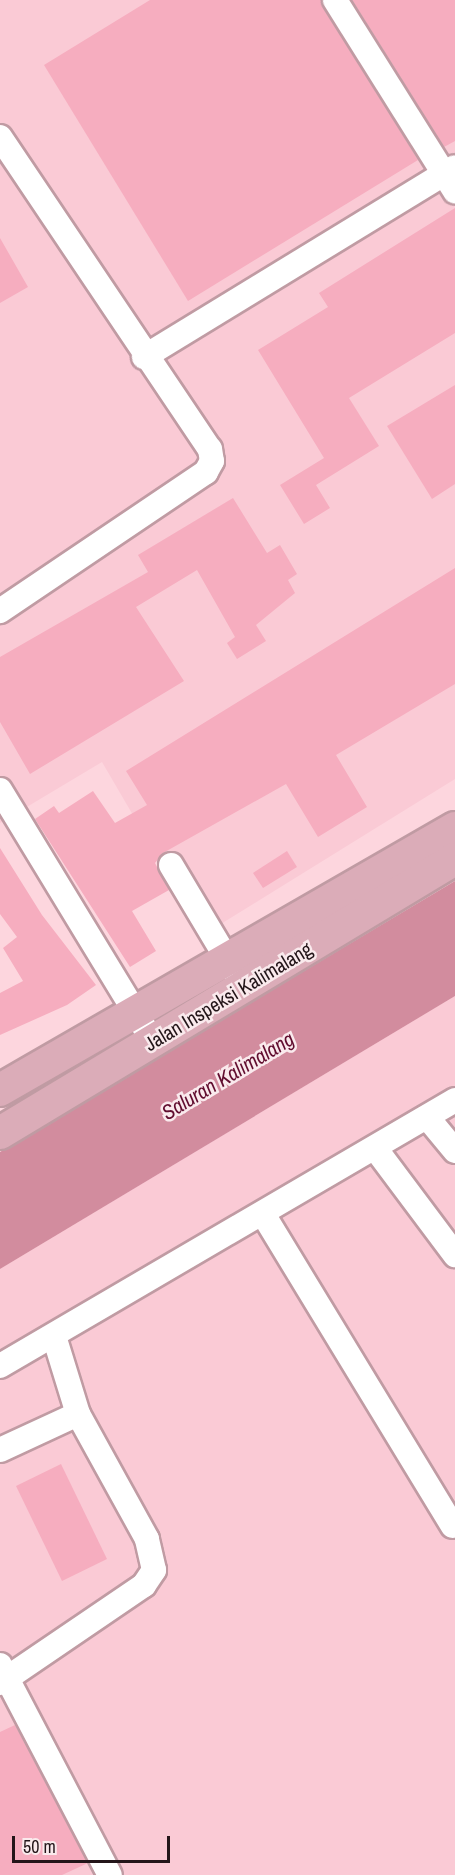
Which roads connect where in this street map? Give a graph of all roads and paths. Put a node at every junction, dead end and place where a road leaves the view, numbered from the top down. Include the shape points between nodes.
1 (335, 0) edge
2 (0, 137) edge
3 (451, 177) edge
4 (144, 357) junction
5 (0, 611) edge
6 (0, 790) edge
7 (455, 828) edge
8 (455, 859) edge
9 (171, 865) dead end
10 (236, 974) junction
11 (135, 1011) junction
12 (153, 1042) junction
13 (0, 1090) edge
14 (455, 1100) edge
15 (427, 1117) junction
16 (0, 1133) edge
17 (375, 1148) junction
18 (455, 1151) edge
19 (263, 1214) junction
20 (455, 1255) edge
21 (54, 1336) junction
22 (0, 1366) edge
23 (78, 1414) junction
24 (0, 1450) edge
25 (453, 1526) dead end
26 (2, 1676) edge
27 (110, 1875) edge

1 - 3 street
2 - 4 street
3 - 4 street
4 - 5 street via 210,449 206,472
6 - 11 street
7 - 10 main road, Jalan Inspeksi Kalimalang
8 - 10 main road, Jalan Inspeksi Kalimalang
9 - 10 street
10 - 11 main road, Jalan Inspeksi Kalimalang
10 - 12 main road, Jalan Inspeksi Kalimalang
11 - 12 street
11 - 13 main road, Jalan Inspeksi Kalimalang
12 - 16 main road, Jalan Inspeksi Kalimalang
14 - 15 street
15 - 17 street
15 - 18 street
17 - 19 street
17 - 20 street
19 - 21 street
19 - 25 street
21 - 22 street
21 - 23 street
23 - 24 street
23 - 26 street via 147,1539 154,1570 144,1585
26 - 27 street

